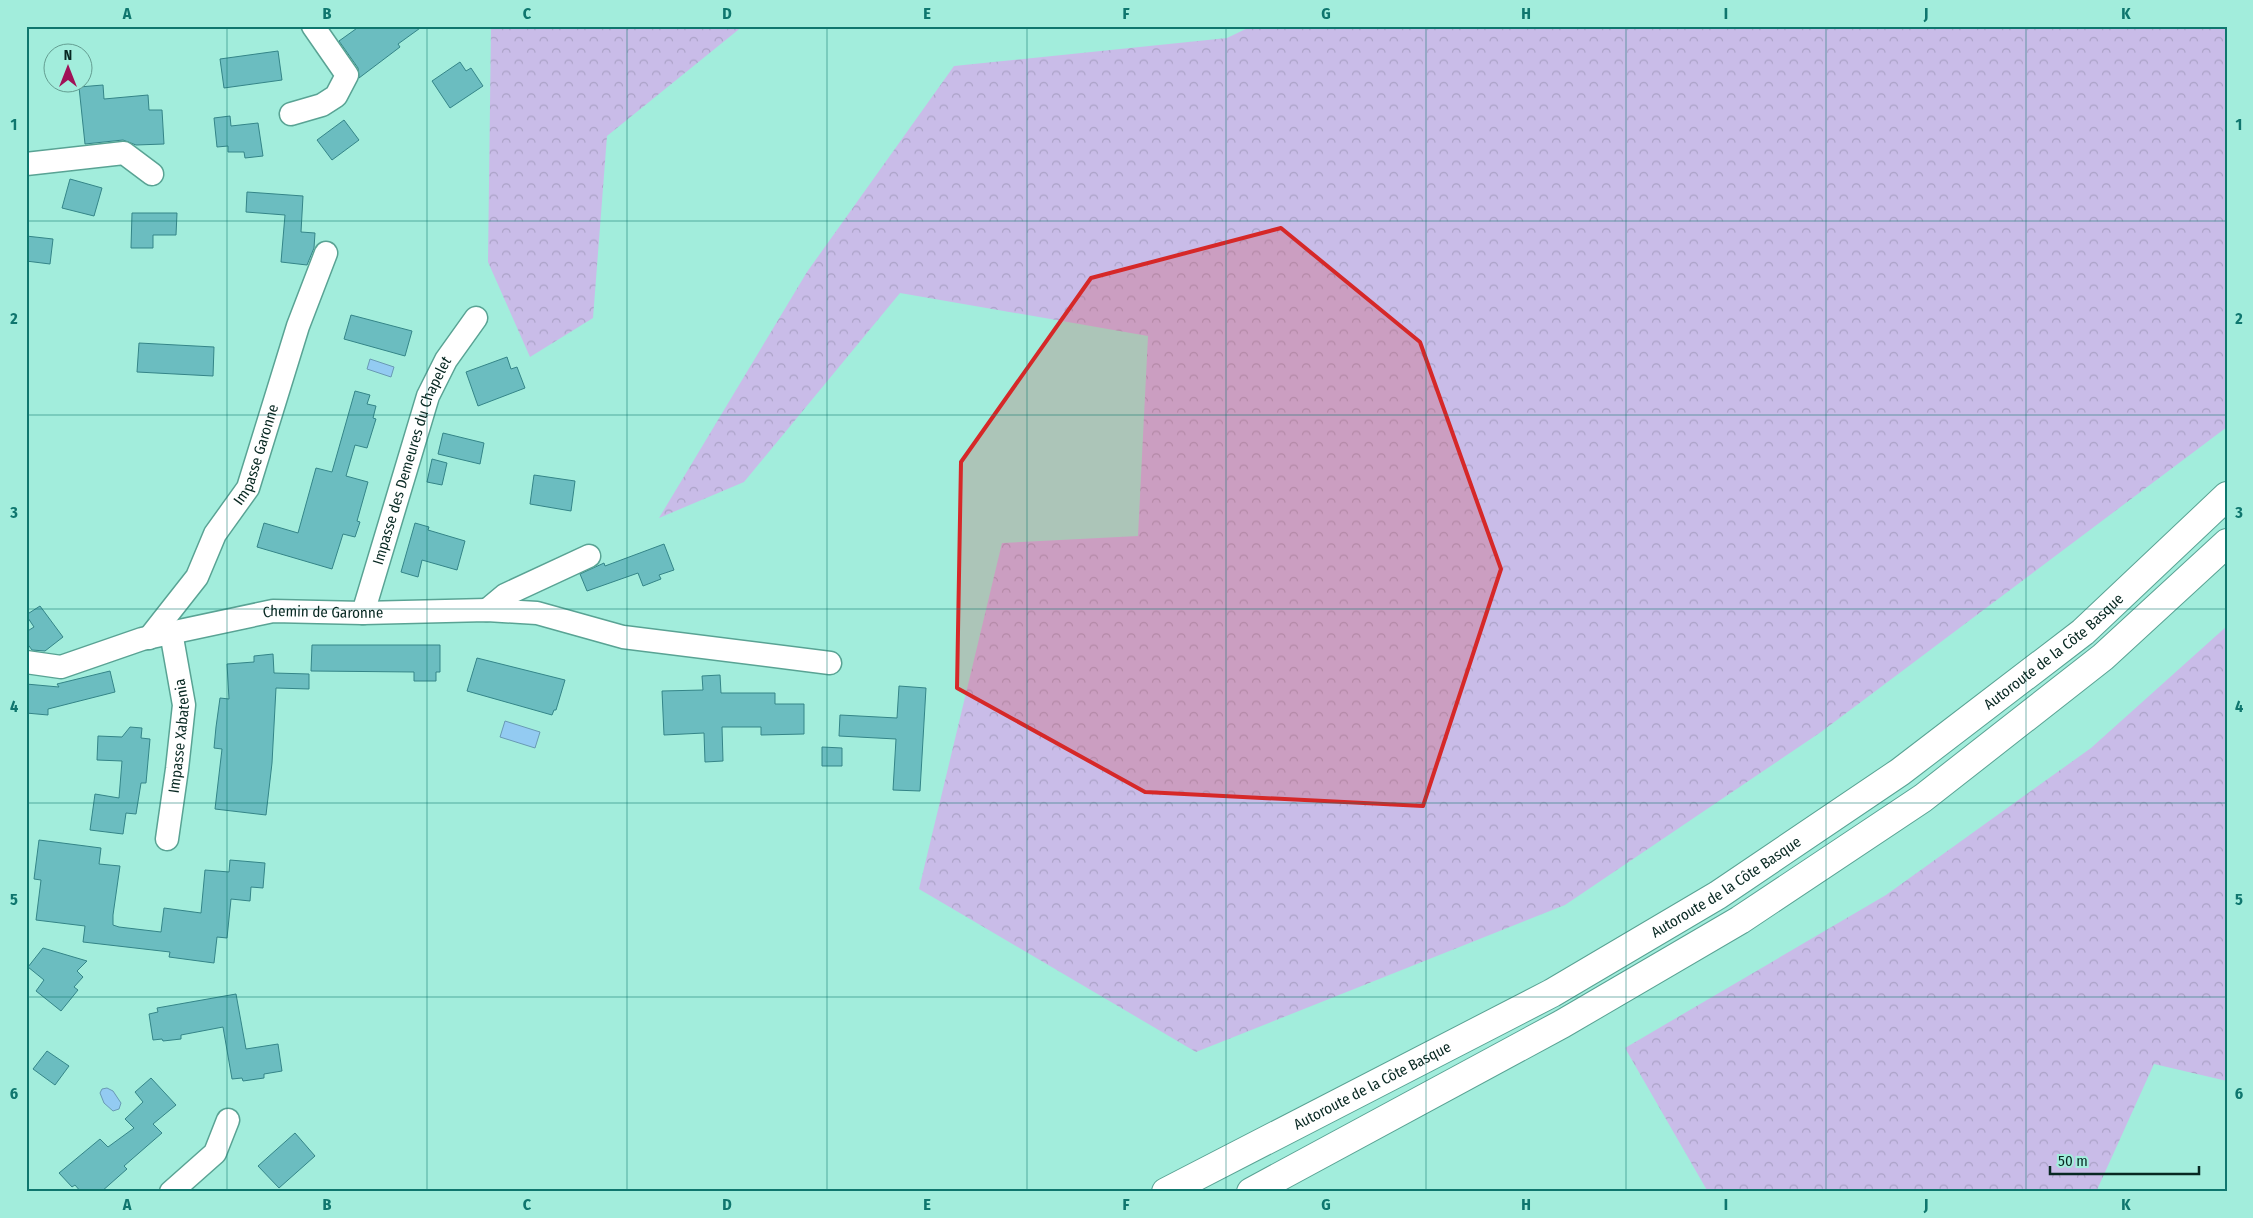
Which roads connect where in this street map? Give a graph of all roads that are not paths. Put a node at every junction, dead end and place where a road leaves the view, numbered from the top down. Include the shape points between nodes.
1 (312, 26) edge
2 (291, 114) dead end
3 (26, 164) edge
4 (152, 174) dead end
5 (326, 253) dead end
6 (476, 318) dead end
7 (2227, 496) edge
8 (2227, 542) edge
9 (589, 556) dead end
10 (487, 610) junction
11 (363, 613) junction
12 (171, 632) junction
13 (149, 638) junction
14 (26, 662) edge
15 (830, 663) dead end
16 (166, 839) dead end
17 (228, 1120) dead end
18 (171, 1192) edge
19 (1166, 1192) edge
20 (1251, 1192) edge

1 - 2 street via 347,75 336,96 322,105
3 - 4 street via 124,153
5 - 13 street, Impasse Garonne via 298,326 248,488 215,534 197,577
6 - 11 street, Impasse des Demeures du Chapelet via 446,360 428,396
7 - 19 highway, Autoroute de la Côte Basque via 2083,632 1900,772 1718,895 1552,993
8 - 20 highway via 2103,657 1922,798 1765,904 1562,1024
9 - 10 street via 505,595
10 - 11 street, Chemin de Garonne
10 - 15 street, Chemin de Garonne via 537,613 624,637
11 - 12 street, Chemin de Garonne via 273,611
12 - 13 street, Chemin de Garonne
12 - 16 street, Impasse Xabatenia via 184,705
13 - 14 street, Chemin de Garonne via 61,667
17 - 18 street via 215,1153

